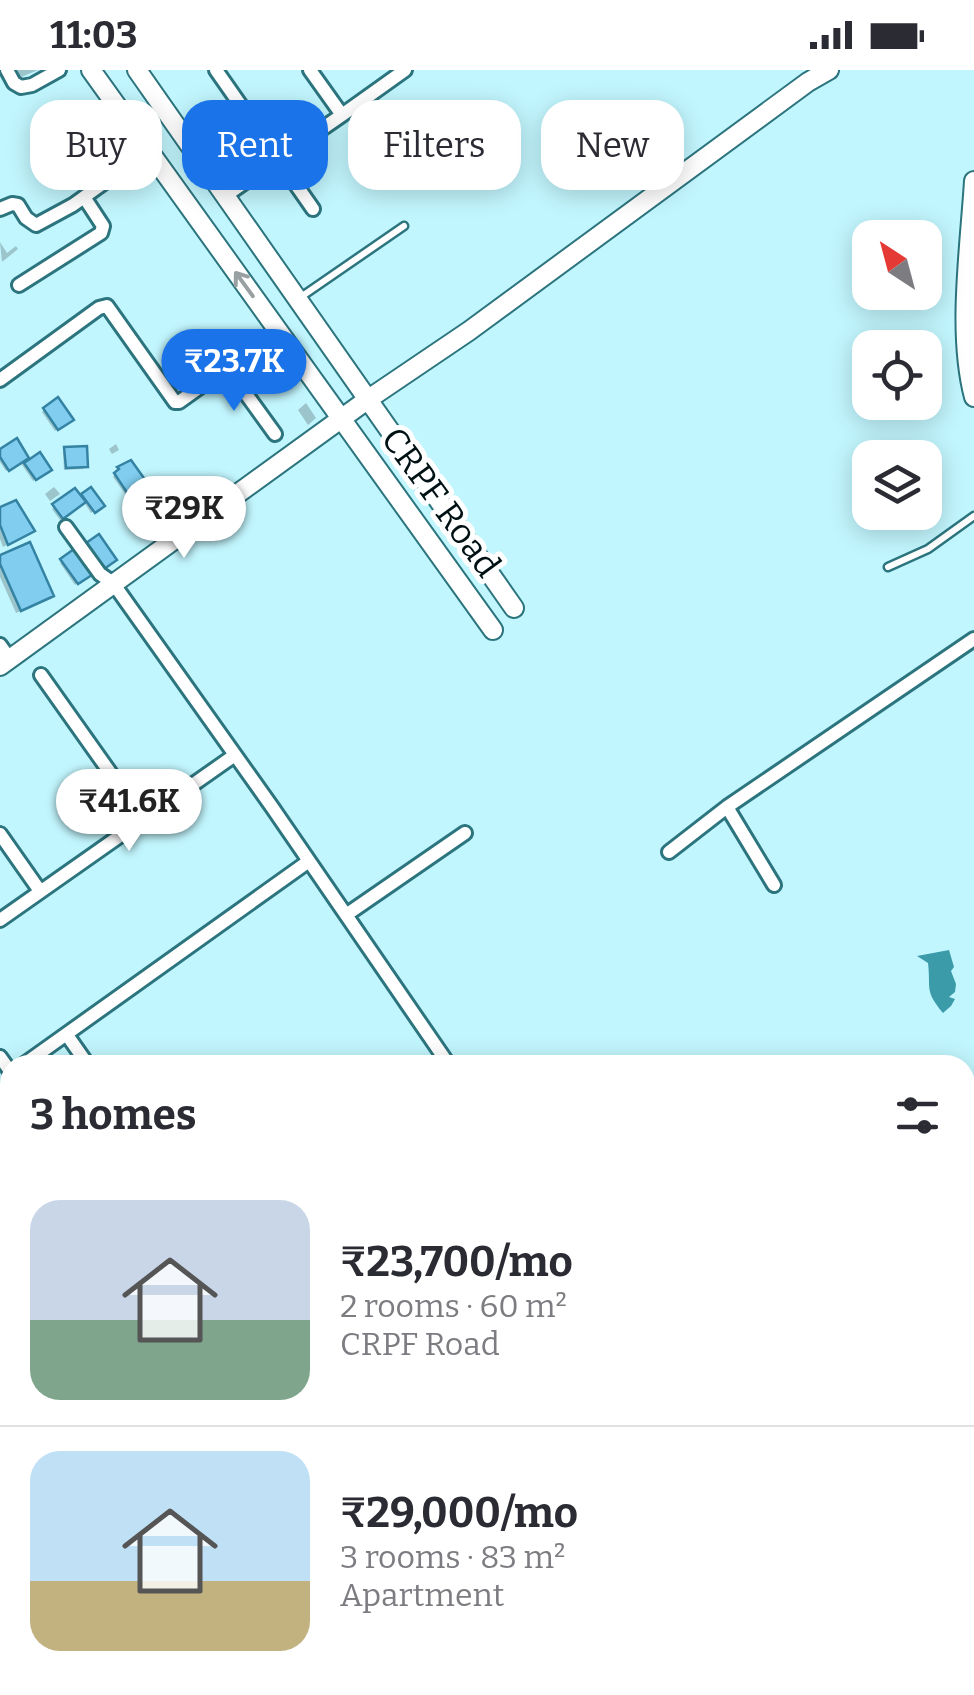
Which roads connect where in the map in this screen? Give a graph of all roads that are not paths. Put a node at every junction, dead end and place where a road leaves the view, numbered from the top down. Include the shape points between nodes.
1 (7, 70) edge
2 (59, 70) edge
3 (91, 70) edge
4 (137, 70) edge
5 (216, 70) edge
6 (310, 70) edge
7 (405, 70) edge
8 (829, 70) edge
9 (112, 100) edge
10 (237, 100) edge
11 (342, 115) junction
12 (328, 125) edge
13 (162, 170) edge
14 (974, 181) edge
15 (94, 190) edge
16 (233, 190) edge
17 (300, 190) edge
18 (224, 196) junction
19 (84, 197) junction
20 (313, 208) dead end
21 (0, 209) edge
22 (404, 226) dead end
23 (20, 286) dead end
24 (297, 300) junction
25 (970, 320) edge
26 (278, 331) junction
27 (228, 369) junction
28 (0, 380) edge
29 (974, 396) edge
30 (368, 400) junction
31 (342, 420) junction
32 (275, 434) dead end
33 (974, 516) edge
34 (66, 527) dead end
35 (888, 567) dead end
36 (112, 583) junction
37 (514, 608) dead end
38 (493, 630) dead end
39 (974, 640) edge
40 (3, 656) edge
41 (40, 676) dead end
42 (235, 754) junction
43 (727, 807) junction
44 (142, 819) junction
45 (465, 833) dead end
46 (0, 834) edge
47 (669, 852) dead end
48 (309, 861) junction
49 (774, 885) dead end
50 (40, 891) junction
51 (346, 914) junction
52 (0, 920) edge
53 (67, 1035) junction
54 (38, 1055) edge
55 (81, 1055) edge
56 (442, 1055) edge

1 - 2 street via 22,87
3 - 9 street, CRPF Road
4 - 18 street
5 - 10 street
6 - 11 street
7 - 11 street
8 - 30 street
11 - 12 street
26 -> 13 street, CRPF Road
14 - 25 street
15 - 19 street
16 - 18 street
17 - 20 street
18 - 24 street
19 - 21 street via 36,225 18,205
19 - 23 street via 104,226 101,233
22 - 24 lane
24 - 30 street
25 - 29 street via 966,354
26 - 27 street
26 - 31 street, CRPF Road
27 - 28 street via 175,402 108,306
27 - 32 street
30 - 31 street
30 - 37 street
31 - 36 street
31 - 38 street, CRPF Road
33 - 35 lane
34 - 36 street
36 - 40 street
36 - 42 street
39 - 43 street
41 - 44 street
42 - 44 street
42 - 48 street
43 - 47 street
43 - 49 street
44 - 50 street
45 - 51 street
46 - 50 street
48 - 51 street
48 - 53 street
50 - 52 street
51 - 56 street
53 - 54 street
53 - 55 street

